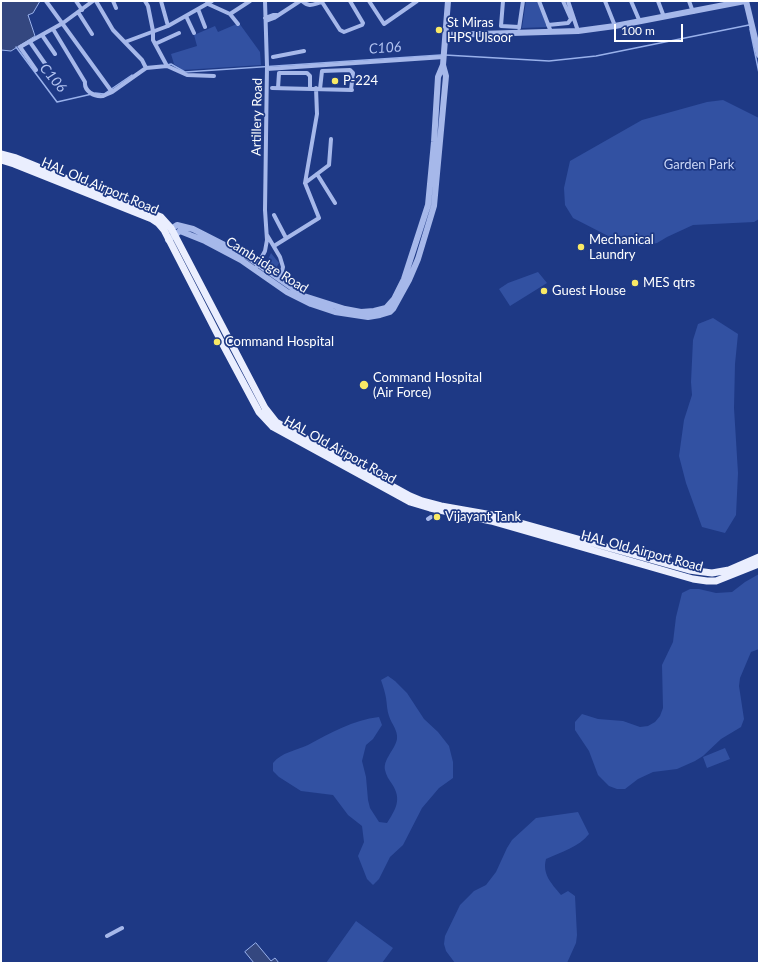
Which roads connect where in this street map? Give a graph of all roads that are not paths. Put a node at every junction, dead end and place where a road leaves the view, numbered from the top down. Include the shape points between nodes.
1 (46, 1) edge
2 (76, 1) edge
3 (93, 1) edge
4 (96, 1) edge
5 (113, 1) edge
6 (145, 1) edge
7 (161, 1) edge
8 (250, 1) edge
9 (265, 1) edge
10 (301, 1) edge
11 (350, 1) edge
12 (417, 1) edge
13 (448, 1) edge
14 (503, 1) edge
15 (523, 1) edge
16 (539, 1) edge
17 (563, 1) edge
18 (568, 1) edge
19 (605, 1) edge
20 (632, 1) edge
21 (658, 1) edge
22 (689, 1) edge
23 (745, 1) edge
24 (209, 2) edge
25 (371, 2) edge
26 (716, 4) edge
27 (116, 8) dead end
28 (198, 10) junction
29 (80, 11) junction
30 (693, 12) junction
31 (230, 14) junction
32 (186, 16) junction
33 (664, 17) junction
34 (266, 20) junction
35 (640, 22) junction
36 (63, 23) junction
37 (238, 24) dead end
38 (548, 25) junction
39 (168, 26) junction
40 (615, 26) junction
41 (205, 27) dead end
42 (53, 29) junction
43 (519, 30) junction
44 (153, 31) junction
45 (578, 31) junction
46 (194, 32) dead end
47 (551, 32) junction
48 (179, 33) dead end
49 (92, 34) dead end
50 (42, 35) junction
51 (446, 35) junction
52 (30, 42) junction
53 (125, 42) junction
54 (155, 44) junction
55 (304, 51) dead end
56 (55, 54) dead end
57 (759, 55) edge
58 (273, 57) dead end
59 (444, 57) junction
60 (46, 66) dead end
61 (167, 66) junction
62 (146, 67) junction
63 (267, 69) junction
64 (36, 70) dead end
65 (214, 76) dead end
66 (272, 88) dead end
67 (278, 88) junction
68 (310, 88) junction
69 (318, 89) junction
70 (112, 92) junction
71 (331, 140) dead end
72 (1, 154) edge
73 (1, 160) edge
74 (317, 174) junction
75 (305, 184) junction
76 (335, 204) dead end
77 (274, 215) dead end
78 (266, 233) junction
79 (169, 234) junction
80 (286, 238) junction
81 (274, 246) junction
82 (258, 263) junction
83 (254, 269) junction
84 (279, 282) junction
85 (411, 499) junction
86 (759, 557) edge
87 (759, 564) edge
88 (122, 928) dead end
89 (107, 936) dead end

1 - 36 street
2 - 29 street
3 - 29 street
4 - 53 street via 107,21
5 - 27 street
6 - 44 street
7 - 39 street
8 - 31 street
9 - 34 street, Artillery Road
10 - 11 street via 311,6 322,2 340,30 344,32 363,23
10 - 34 street via 274,18
12 - 25 street via 384,24
13 - 51 street, Cambridge Road
14 - 43 street via 500,26
15 - 43 street
16 - 38 street
17 - 38 street via 570,21
18 - 45 street
19 - 40 street
20 - 35 street
21 - 33 street
22 - 30 street
23 - 26 street
23 - 57 street
24 - 28 street
24 - 31 street
26 - 30 street
28 - 32 street
28 - 41 street
29 - 36 street
29 - 49 street
30 - 33 street
31 - 37 street
32 - 39 street
32 - 46 street
33 - 35 street
34 - 63 street, Artillery Road
35 - 40 street
36 - 42 street
36 - 70 street
38 - 47 street
39 - 44 street
40 - 45 street
42 - 50 street
42 - 70 street via 86,82 86,90 94,95 103,96
43 - 47 street
43 - 51 street
44 - 53 street
44 - 54 street
45 - 47 street
48 - 54 street
50 - 52 street
50 - 56 street
51 - 59 street, Cambridge Road
52 - 60 street
52 - 64 street via 20,48
53 - 62 street
54 - 61 street
55 - 58 street
59 - 63 street
59 - 84 street, Cambridge Road via 446,76 434,206 418,259 394,309 368,317 335,312 298,299
61 - 62 street
61 - 65 street via 187,75
62 - 70 street
63 - 78 street, Artillery Road
66 - 67 street
67 - 68 street
67 - 68 street via 279,73 307,73 310,76
68 - 69 street
69 - 69 street via 352,90 353,73 350,70 322,71
69 - 75 street via 317,114
71 - 74 street via 329,165
72 - 79 main road, HAL Old Airport Road via 145,209 161,217
73 - 79 main road, HAL Old Airport Road via 152,219
74 - 75 street
74 - 76 street
75 - 80 street via 319,218
77 - 80 street
78 - 81 street, Artillery Road
78 - 82 street, Artillery Road via 265,251
79 - 82 street, Cambridge Road via 177,225 193,229
79 - 83 street, Cambridge Road via 180,231 205,240
79 - 85 main road, HAL Old Airport Road via 222,343 259,412 272,427
80 - 81 street
81 - 84 street, Artillery Road via 283,266
82 - 83 street, Artillery Road
82 - 84 street, Cambridge Road
83 - 84 street, Cambridge Road
85 - 86 main road, HAL Old Airport Road via 492,515 689,570 712,573 729,570
85 - 87 main road, HAL Old Airport Road via 430,508 491,521 700,580 716,581
88 - 89 street

